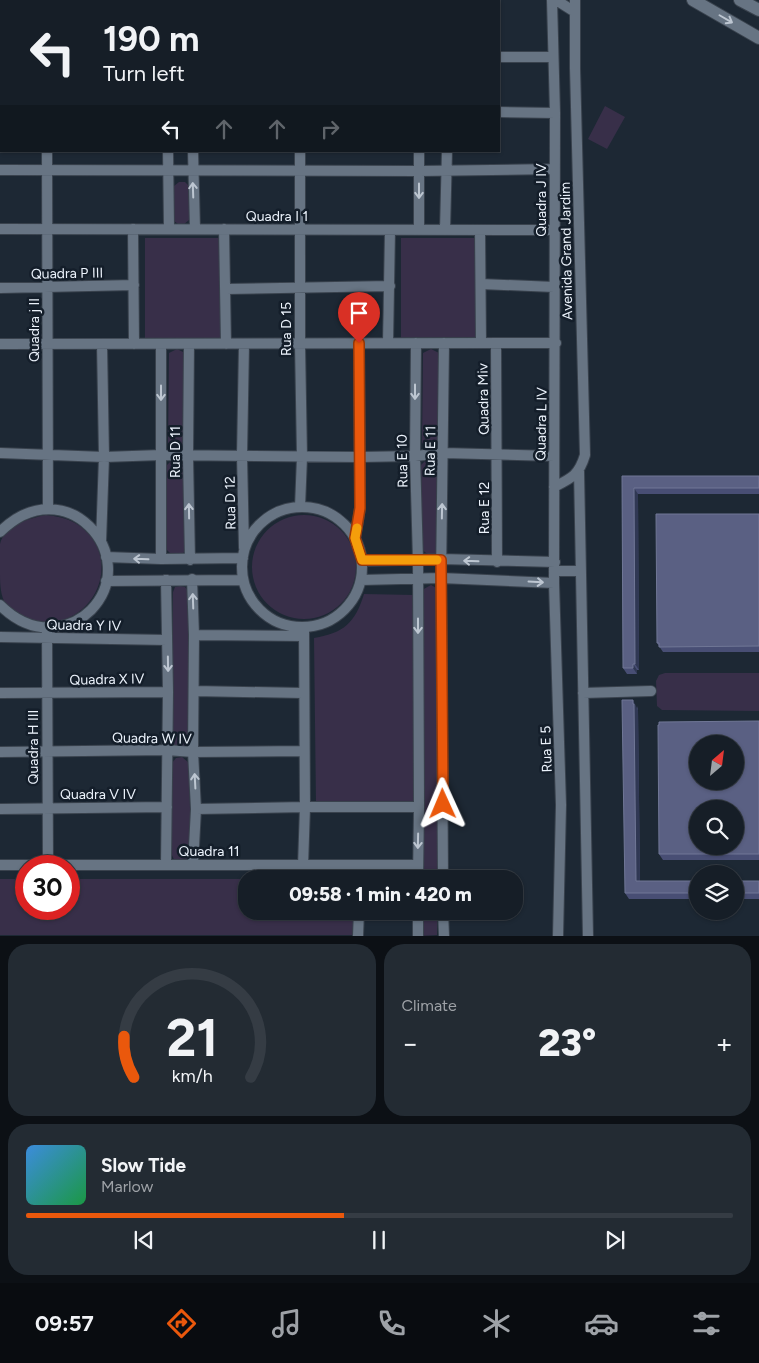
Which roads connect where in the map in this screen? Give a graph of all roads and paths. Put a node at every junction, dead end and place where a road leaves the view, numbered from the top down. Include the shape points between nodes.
1 (444, 0) edge
2 (454, 0) edge
3 (552, 0) edge
4 (556, 0) edge
5 (575, 0) edge
6 (693, 0) edge
7 (740, 0) edge
8 (759, 10) edge
9 (575, 12) junction
10 (759, 38) edge
11 (500, 57) edge
12 (553, 57) junction
13 (500, 112) edge
14 (555, 113) junction
15 (47, 152) edge
16 (168, 152) edge
17 (193, 152) edge
18 (300, 152) edge
19 (419, 152) edge
20 (447, 152) edge
21 (554, 169) junction
22 (0, 170) edge
23 (47, 170) junction
24 (167, 170) junction
25 (300, 170) junction
26 (447, 170) junction
27 (193, 171) junction
28 (419, 171) junction
29 (169, 228) junction
30 (0, 229) edge
31 (47, 229) junction
32 (133, 229) junction
33 (195, 229) junction
34 (224, 230) junction
35 (299, 230) junction
36 (390, 230) junction
37 (419, 230) junction
38 (445, 230) junction
39 (480, 230) junction
40 (554, 230) junction
41 (481, 284) junction
42 (134, 285) junction
43 (300, 286) junction
44 (390, 286) junction
45 (47, 287) junction
46 (554, 287) junction
47 (0, 288) edge
48 (226, 289) junction
49 (359, 343) junction
50 (388, 343) junction
51 (416, 343) junction
52 (444, 343) junction
53 (482, 343) junction
54 (496, 343) junction
55 (556, 343) junction
56 (0, 344) edge
57 (48, 344) junction
58 (102, 344) junction
59 (134, 344) junction
60 (161, 344) junction
61 (189, 344) junction
62 (226, 344) junction
63 (244, 344) junction
64 (300, 344) junction
65 (0, 454) edge
66 (444, 454) junction
67 (498, 454) junction
68 (161, 455) junction
69 (48, 456) junction
70 (188, 456) junction
71 (242, 456) junction
72 (360, 456) junction
73 (415, 456) junction
74 (554, 456) junction
75 (104, 457) junction
76 (302, 457) junction
77 (578, 471) junction
78 (554, 487) junction
79 (300, 507) junction
80 (48, 508) junction
81 (0, 532) edge
82 (355, 538) junction
83 (101, 542) junction
84 (244, 554) junction
85 (106, 557) junction
86 (161, 560) junction
87 (190, 560) junction
88 (362, 560) junction
89 (418, 560) junction
90 (441, 560) junction
91 (498, 562) junction
92 (554, 567) junction
93 (581, 571) junction
94 (417, 578) junction
95 (441, 578) junction
96 (192, 579) junction
97 (166, 580) junction
98 (243, 580) junction
99 (361, 580) junction
100 (106, 581) junction
101 (554, 583) junction
102 (0, 605) edge
103 (304, 632) junction
104 (47, 633) junction
105 (194, 635) junction
106 (0, 637) edge
107 (167, 640) junction
108 (194, 691) junction
109 (651, 691) dead end
110 (168, 692) junction
111 (303, 692) junction
112 (0, 693) edge
113 (583, 693) junction
114 (46, 694) junction
115 (167, 750) junction
116 (46, 751) junction
117 (304, 751) junction
118 (0, 752) edge
119 (193, 752) junction
120 (167, 807) junction
121 (305, 807) junction
122 (419, 807) junction
123 (47, 808) junction
124 (0, 809) edge
125 (196, 809) junction
126 (48, 855) edge
127 (0, 865) edge
128 (15, 865) edge
129 (80, 865) edge
130 (166, 865) junction
131 (193, 865) junction
132 (417, 865) junction
133 (302, 866) junction
134 (359, 866) junction
135 (359, 870) edge
136 (417, 870) edge
137 (443, 870) edge
138 (359, 920) edge
139 (418, 920) edge
140 (443, 920) edge
141 (358, 936) edge
142 (418, 936) edge
143 (444, 936) edge
144 (558, 936) edge
145 (588, 936) edge

1 - 2 street
3 - 12 street, Quadra J IV
4 - 9 street
5 - 9 street, Avenida Grand Jardim
6 -> 10 street
7 - 8 street
9 - 77 street, Avenida Grand Jardim via 586,439 585,455
11 - 12 street
12 - 14 street, Quadra J IV
13 - 14 street
14 - 21 street, Quadra J IV
15 - 23 street, Quadra j II
16 - 24 street
17 - 27 street
18 - 25 street, Rua D 15
19 - 28 street
20 - 26 street
21 - 26 street
21 - 40 street, Quadra J IV
22 - 23 street
23 - 24 street
23 - 31 street, Quadra j II
24 - 27 street
24 - 29 street
25 - 27 street
25 - 28 street
25 - 35 street, Rua D 15
26 - 28 street
26 - 38 street
33 -> 27 street
28 -> 37 street
29 - 32 street, Quadra I 1
29 - 33 street, Quadra I 1
30 - 31 street, Quadra I 1
31 - 32 street, Quadra I 1
31 - 45 street, Quadra j II
32 - 42 street
33 - 34 street, Quadra I 1
34 - 35 street, Quadra I 1
34 - 48 street
35 - 36 street, Quadra I 1
35 - 43 street, Rua D 15
36 - 37 street, Quadra I 1
36 - 44 street
37 - 38 street, Quadra I 1
38 - 39 street, Quadra I 1
39 - 40 street, Quadra I 1
39 - 41 street
40 - 46 street, Quadra J IV
41 - 46 street
41 - 53 street
42 - 45 street, Quadra P III
42 - 59 street
43 - 44 street
43 - 48 street
43 - 64 street, Rua D 15
44 - 50 street
45 - 47 street, Quadra P III
45 - 57 street, Quadra j II
46 - 55 street, Quadra L IV
48 - 62 street
49 - 50 street
49 - 64 street
49 - 72 street
50 - 51 street
51 - 52 street
51 -> 73 street, Rua E 10
52 - 53 street
52 - 66 street, Rua E 11
53 - 54 street
54 - 55 street
54 - 67 street, Quadra Miv
55 - 74 street, Quadra L IV
56 - 57 street
57 - 58 street
57 - 69 street, Quadra j II
58 - 59 street
58 - 75 street
59 - 60 street
60 - 61 street
60 -> 68 street
61 - 62 street
61 - 70 street, Rua D 11
62 - 63 street
63 - 64 street
63 - 71 street, Rua D 12
64 - 76 street, Rua D 15
65 - 69 street
66 - 67 street
66 - 73 street
90 -> 66 street, Rua E 11
67 - 74 street
67 - 91 street, Rua E 12
68 - 70 street
68 - 75 street
68 - 86 street
69 - 75 street
69 - 80 street, Quadra j II
70 - 71 street
87 -> 70 street, Rua D 11
71 - 76 street
71 - 84 street, Rua D 12
72 - 73 street
72 - 76 street
72 - 82 street via 360,508
73 - 89 street, Rua E 10
74 - 78 street, Quadra L IV
75 - 83 street
76 - 79 street, Rua D 15
77 - 78 street
77 - 93 street, Avenida Grand Jardim
78 - 92 street, Quadra L IV
79 - 82 street via 322,510 341,522
79 - 84 street via 281,511 265,520 252,533
80 - 81 street via 29,511 12,520
80 - 83 street via 79,518 92,528
82 - 88 street
83 - 85 street
84 - 87 street
84 - 98 street
86 -> 85 street
85 - 100 street
86 - 87 street
88 - 89 street
88 - 99 street
89 - 90 street
89 - 94 street, Rua E 10
91 -> 90 street
90 - 95 street, Rua E 11
91 - 92 street
92 - 93 street
92 - 101 street, Rua E 5
93 - 113 street, Avenida Grand Jardim
94 - 95 street
94 - 99 street
94 -> 122 street, Rua E 10
95 -> 101 street
95 - 137 street, Rua E 11
96 - 97 street
96 - 98 street
105 -> 96 street
97 - 100 street
97 - 107 street
98 - 103 street via 263,612 273,620
99 - 103 street via 345,610
100 - 104 street via 102,594 85,615
101 - 144 street, Rua E 5 via 561,805
102 - 104 street via 21,622
103 - 105 street
103 - 111 street
104 - 106 street, Quadra Y IV
104 - 107 street, Quadra Y IV
104 - 114 street, Quadra H III
105 - 108 street
107 -> 110 street
108 - 111 street
108 - 119 street
109 - 113 street
110 - 114 street, Quadra X IV
110 - 115 street
111 - 117 street
112 - 114 street, Quadra X IV
113 - 145 street, Avenida Grand Jardim
114 - 116 street, Quadra H III
115 - 116 street, Quadra W IV
115 - 119 street, Quadra W IV
115 - 120 street
116 - 118 street, Quadra W IV
116 - 123 street, Quadra H III
117 - 119 street, Quadra W IV
117 - 121 street
125 -> 119 street
120 - 123 street, Quadra V IV
120 - 130 street
121 - 122 street
121 - 125 street
121 - 133 street
122 -> 132 street, Rua E 10
123 - 124 street, Quadra V IV
123 - 126 street, Quadra H III
125 - 131 street
127 - 128 street, Quadra 11
129 - 130 street, Quadra 11
130 - 131 street, Quadra 11
131 - 133 street, Quadra 11
132 - 134 street, Quadra 11
132 - 136 street, Rua E 10
133 - 134 street, Quadra 11
134 - 135 street
138 - 141 street
139 - 142 street
140 - 143 street

